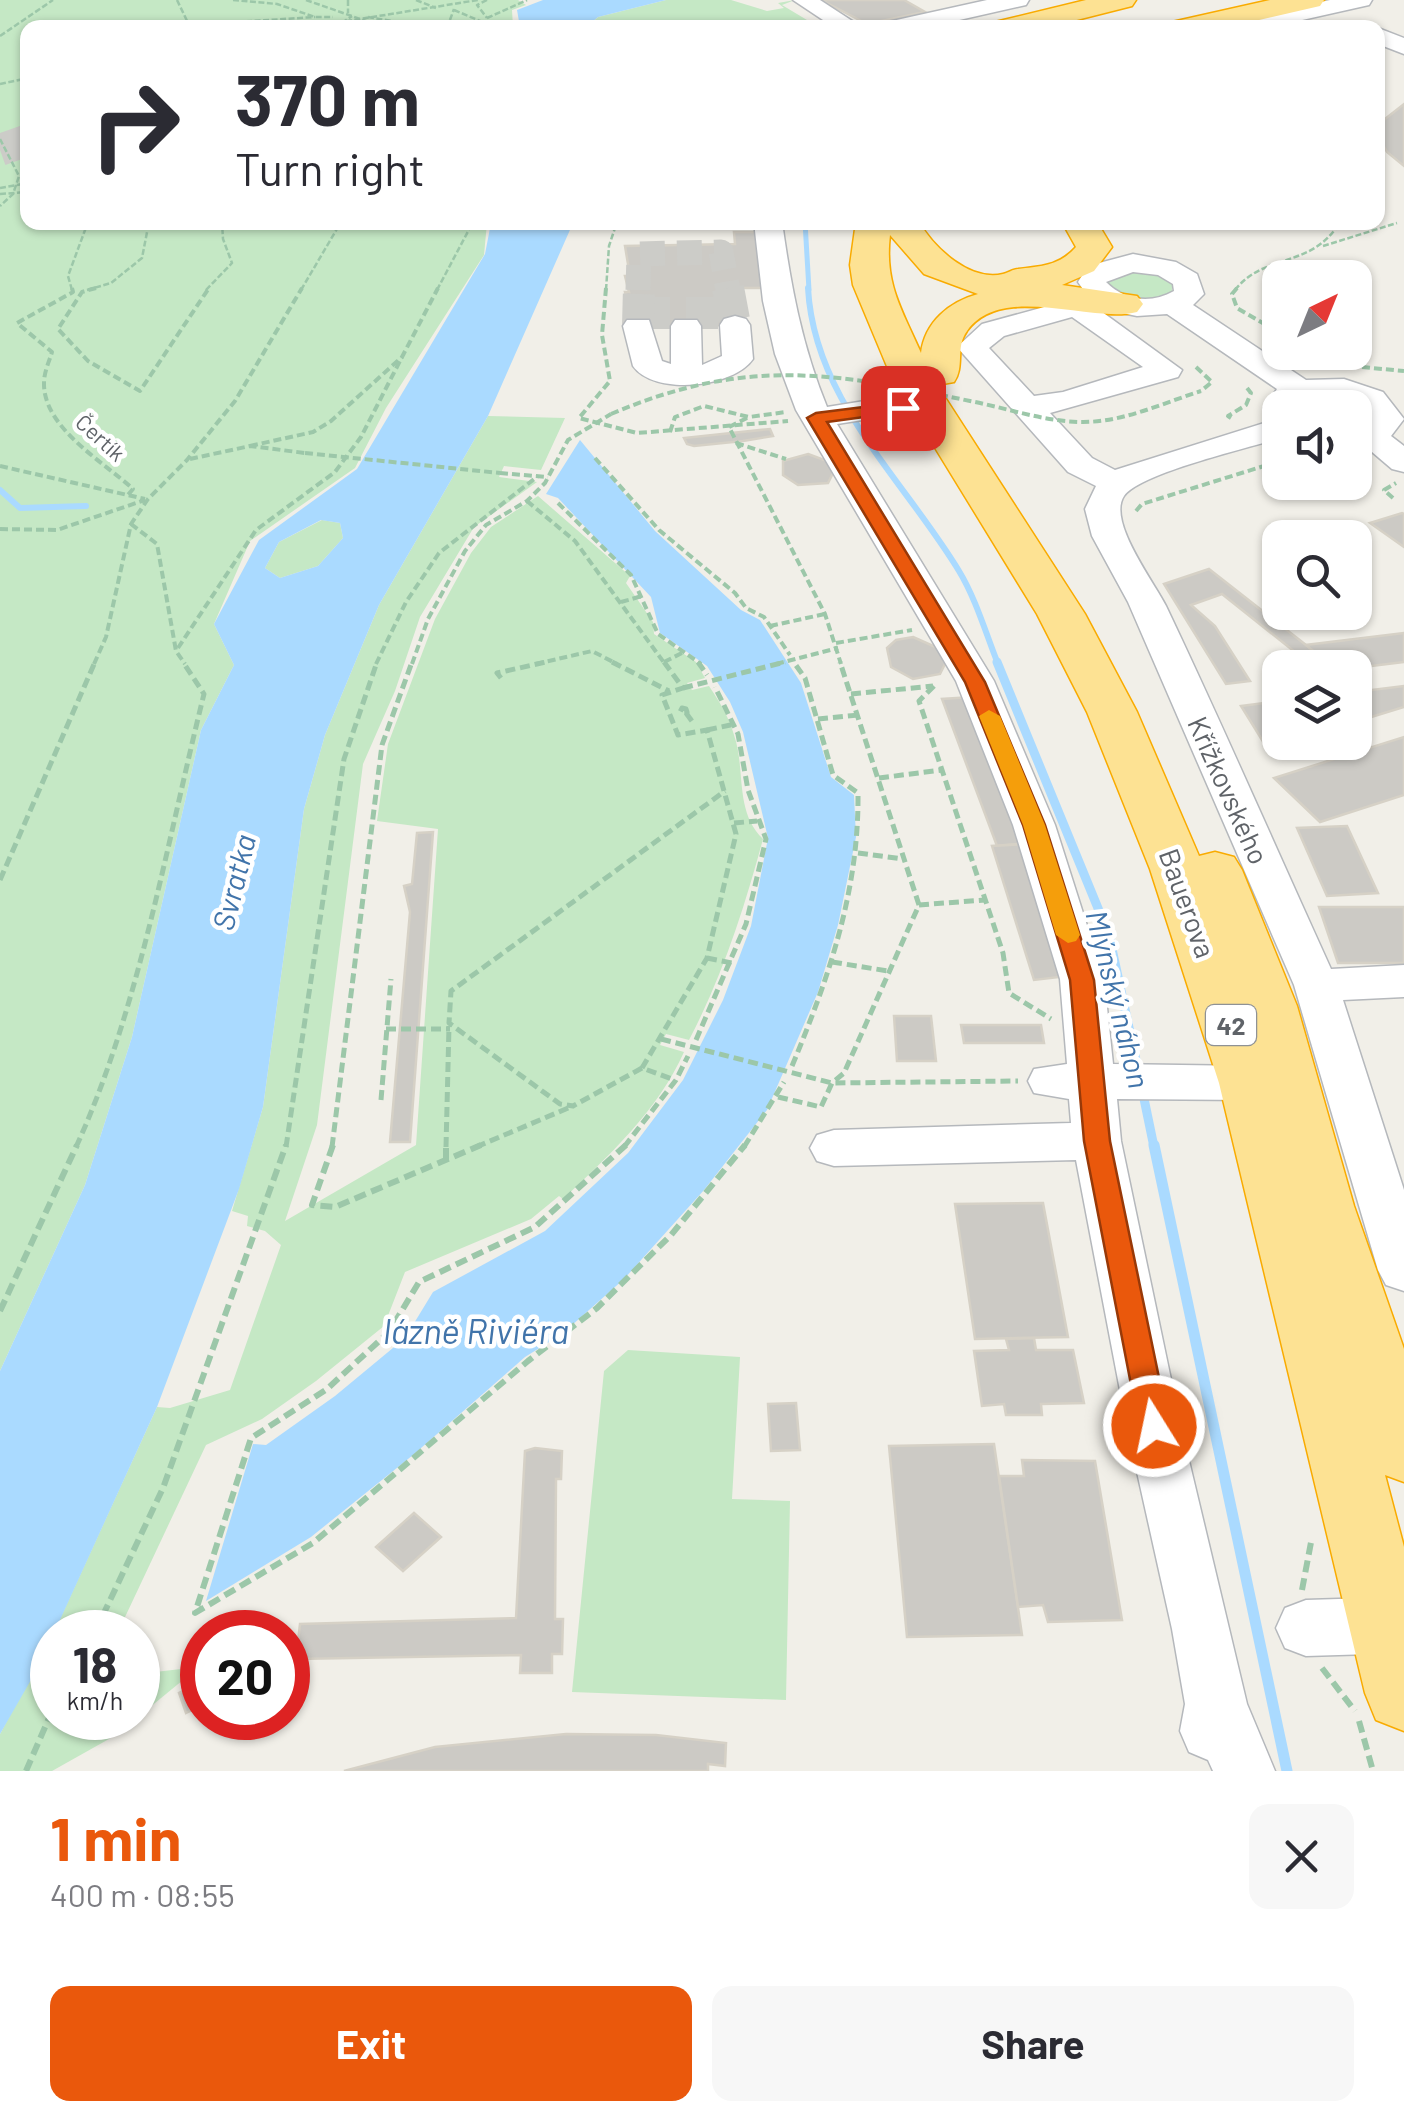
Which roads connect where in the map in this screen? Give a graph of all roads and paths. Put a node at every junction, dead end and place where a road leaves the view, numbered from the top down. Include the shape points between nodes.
1 (53, 0) edge
2 (233, 0) edge
3 (306, 0) edge
4 (348, 0) edge
5 (416, 0) edge
6 (478, 0) edge
7 (487, 0) edge
8 (528, 0) edge
9 (804, 0) edge
10 (1018, 0) edge
11 (1192, 0) edge
12 (1229, 0) edge
13 (1360, 0) edge
14 (1306, 4) edge
15 (438, 8) junction
16 (455, 8) junction
17 (1149, 12) edge
18 (351, 14) junction
19 (341, 16) junction
20 (315, 17) junction
21 (1061, 17) edge
22 (487, 18) joint
23 (24, 20) edge
24 (268, 20) edge
25 (329, 20) edge
26 (344, 20) edge
27 (366, 20) edge
28 (380, 20) edge
29 (450, 20) edge
30 (478, 20) edge
31 (838, 20) edge
32 (927, 20) edge
33 (1078, 20) edge
34 (1122, 20) edge
35 (1258, 20) edge
36 (1343, 20) edge
37 (0, 140) edge
38 (20, 184) edge
39 (16, 185) junction
40 (0, 189) edge
41 (0, 206) edge
42 (1397, 223) dead end
43 (1385, 227) edge
44 (85, 230) edge
45 (147, 230) edge
46 (222, 230) edge
47 (335, 230) edge
48 (470, 230) edge
49 (614, 230) edge
50 (769, 230) edge
51 (866, 230) edge
52 (876, 230) edge
53 (1086, 230) edge
54 (1092, 230) edge
55 (1334, 230) edge
56 (1375, 230) edge
57 (1320, 247) junction
58 (883, 259) edge
59 (1297, 260) edge
60 (940, 269) junction
61 (1262, 271) edge
62 (1099, 272) junction
63 (1124, 304) junction
64 (1172, 304) junction
65 (1262, 323) edge
66 (638, 326) tunnel mouth
67 (736, 340) dead end
68 (402, 358) junction
69 (1182, 358) dead end
70 (1372, 369) edge
71 (1404, 370) edge
72 (1242, 379) dead end
73 (918, 386) junction
74 (1269, 390) edge
75 (1390, 398) edge
76 (1027, 407) junction
77 (820, 415) junction
78 (747, 418) junction
79 (594, 424) junction
80 (729, 427) junction
81 (1262, 430) edge
82 (670, 432) junction
83 (1372, 433) edge
84 (1262, 434) edge
85 (736, 442) junction
86 (1372, 442) edge
87 (250, 446) junction
88 (595, 458) dead end
89 (786, 459) dead end
90 (188, 460) junction
91 (1404, 462) edge
92 (0, 466) edge
93 (1262, 467) edge
94 (538, 476) junction
95 (548, 477) junction
96 (127, 496) junction
97 (148, 499) junction
98 (1124, 499) junction
99 (527, 501) junction
100 (558, 503) dead end
101 (131, 524) junction
102 (0, 529) edge
103 (590, 536) junction
104 (575, 541) junction
105 (643, 596) junction
106 (621, 602) junction
107 (825, 614) junction
108 (941, 625) junction
109 (770, 626) junction
110 (837, 645) junction
111 (176, 651) junction
112 (682, 654) junction
113 (790, 655) dead end
114 (664, 662) junction
115 (795, 664) dead end
116 (707, 675) dead end
117 (501, 678) dead end
118 (975, 682) junction
119 (934, 686) junction
120 (686, 687) junction
121 (715, 687) dead end
122 (851, 694) junction
123 (673, 695) junction
124 (682, 711) junction
125 (669, 715) junction
126 (859, 715) junction
127 (818, 720) junction
128 (694, 724) dead end
129 (734, 724) junction
130 (706, 730) junction
131 (942, 770) junction
132 (879, 778) junction
133 (725, 791) junction
134 (758, 821) junction
135 (734, 823) junction
136 (858, 853) junction
137 (904, 859) junction
138 (0, 880) edge
139 (985, 900) junction
140 (919, 904) junction
141 (707, 958) junction
142 (832, 962) junction
143 (732, 963) junction
144 (889, 972) junction
145 (391, 979) dead end
146 (1404, 981) edge
147 (1316, 985) junction
148 (449, 1026) junction
149 (386, 1030) junction
150 (660, 1040) junction
151 (696, 1040) dead end
152 (688, 1056) dead end
153 (792, 1066) dead end
154 (642, 1068) junction
155 (676, 1080) junction
156 (784, 1082) dead end
157 (1080, 1082) junction
158 (832, 1083) junction
159 (1249, 1083) junction
160 (778, 1096) junction
161 (380, 1100) dead end
162 (573, 1106) junction
163 (1097, 1141) junction
164 (834, 1148) dead end
165 (446, 1161) junction
166 (1404, 1270) edge
167 (0, 1311) edge
168 (1404, 1451) edge
169 (104, 1610) edge
170 (1395, 1625) edge
171 (1306, 1628) dead end
172 (1404, 1693) edge
173 (1224, 1735) edge
174 (39, 1740) edge
175 (26, 1771) edge

1 - 23 path
2 - 20 path via 277,4
3 - 18 path
4 - 18 path
5 - 15 path
6 - 16 path
7 - 22 path via 477,6
8 - 22 path
9 - 31 street
10 - 32 street
11 - 17 highway
12 - 17 highway
13 - 14 street
14 - 17 highway
14 - 35 street
14 - 36 street
15 - 16 path
15 - 18 path
16 - 29 path
16 - 30 path
17 - 21 highway
17 - 33 highway
17 - 34 highway
18 - 19 path
18 - 26 path
18 - 27 path
18 - 28 path
19 - 20 path
19 - 25 path
20 - 24 path
37 - 39 path via 19,176
38 - 39 path
39 - 40 path
39 - 41 path
42 - 43 path
44 - 96 path, Čertík via 68,276 74,292 17,323 52,352 44,386 60,421 133,489
45 - 46 path via 142,258 111,282 82,292 58,329 88,361 140,391 199,298 232,263
47 - 90 path via 236,401
48 - 68 path
49 - 79 path via 602,335 610,380 579,418
50 - 77 street via 790,354
51 - 58 highway
52 - 58 highway, 42
53 - 60 highway via 1092,253 1052,277 994,279
54 - 62 highway via 1112,258
55 - 57 path
56 - 57 path
57 - 59 path
58 - 60 highway via 923,258
58 - 73 highway, Bauerova / 42
58 - 73 highway, 42 via 895,256 924,348
60 - 62 highway via 1015,288
61 - 65 path via 1232,294 1237,308
62 - 63 street via 1094,288
62 - 64 street via 1133,263 1178,274 1189,294
63 - 64 street
63 - 73 highway via 1030,295 972,309 944,336
64 - 74 street
66 - 67 street via 648,366 671,374 686,351 712,374 730,366
68 - 87 path via 314,432
68 - 111 path via 335,472 256,530
69 - 79 path, bridge via 1212,382 1201,391 1085,422 834,374 768,372 692,383
70 - 71 path
72 - 81 path via 1250,392 1246,405 1228,416
73 - 77 street
73 - 159 highway, Bauerova / 42 via 1061,614 1112,712 1177,869
73 - 168 highway, 42 via 1040,524 1153,726 1268,1006 1322,1206
75 - 83 street via 1385,428
76 - 76 street via 972,346 992,330 1077,307 1168,370
76 - 98 street via 1080,465
77 - 78 path
77 - 80 path
77 - 108 street
78 - 80 path
78 - 82 path via 719,406 694,406 675,417
79 - 82 path via 637,434
79 - 95 path via 568,440
80 - 82 path
80 - 85 path
84 - 98 street via 1149,467
85 - 89 path
85 - 107 path
86 - 91 street
87 - 90 path
87 - 94 path, bridge
88 - 109 path via 659,530
90 - 97 path
92 - 96 path
93 - 98 path via 1142,504
94 - 95 path
94 - 169 path via 440,553 378,660 344,759 285,1154 163,1488
95 - 99 path
96 - 97 path
97 - 101 path
97 - 102 path via 57,530
98 - 147 street, Křížkovského via 1102,509 1109,536 1146,602
99 - 104 path
99 - 165 path via 486,525 465,551 428,618 382,744 331,1159 312,1204 335,1207
100 - 103 path
101 - 111 path via 157,544
101 - 138 path via 106,638
103 - 104 path
103 - 105 path
104 - 106 path
105 - 106 path
105 - 112 path via 658,634
106 - 114 path
107 - 109 path
107 - 110 path
108 - 110 path
108 - 118 street
109 - 113 path
110 - 120 path
110 - 122 path
111 - 167 path via 204,694 124,1021 104,1086
112 - 114 path
112 - 116 path
114 - 120 path
115 - 127 path
117 - 123 path via 497,673 592,651
118 - 119 path
118 - 157 street via 1034,825 1082,980
119 - 122 path
119 - 131 path via 919,701
120 - 123 path
121 - 129 path
122 - 126 path
123 - 124 path
123 - 125 path via 662,695
124 - 125 path
124 - 128 path
125 - 130 path via 678,735
126 - 127 path
126 - 132 path
127 - 136 path via 834,775 858,793
129 - 130 path
129 - 134 path
130 - 133 path
131 - 132 path
131 - 139 path
132 - 137 path
133 - 135 path
133 - 148 path via 450,991
134 - 135 path
134 - 143 path via 766,838
135 - 141 path
136 - 137 path
136 - 142 path
137 - 140 path
139 - 140 path
139 - 157 path via 1009,992 1061,1025
140 - 144 path
141 - 143 path
141 - 150 path
142 - 144 path
142 - 153 path
143 - 151 path
144 - 158 path via 844,1073
145 - 149 path
146 - 147 street
147 - 166 street, Křížkovského
148 - 149 path
148 - 162 path via 549,1098
148 - 165 path
149 - 161 path
150 - 154 path
150 - 158 path
152 - 155 path
154 - 155 path
154 - 162 path
155 - 160 path via 623,1149 569,1199 535,1226 419,1282 389,1332 327,1389 251,1438 196,1612 313,1542 528,1361 566,1337 708,1190
156 - 160 path
157 - 158 path
157 - 159 street
157 - 163 street
158 - 160 path via 821,1107
159 - 170 highway, Bauerova / 42
162 - 165 path
163 - 164 street
163 - 173 street
170 - 171 street
170 - 172 highway, Bauerova / 42
174 - 175 path

